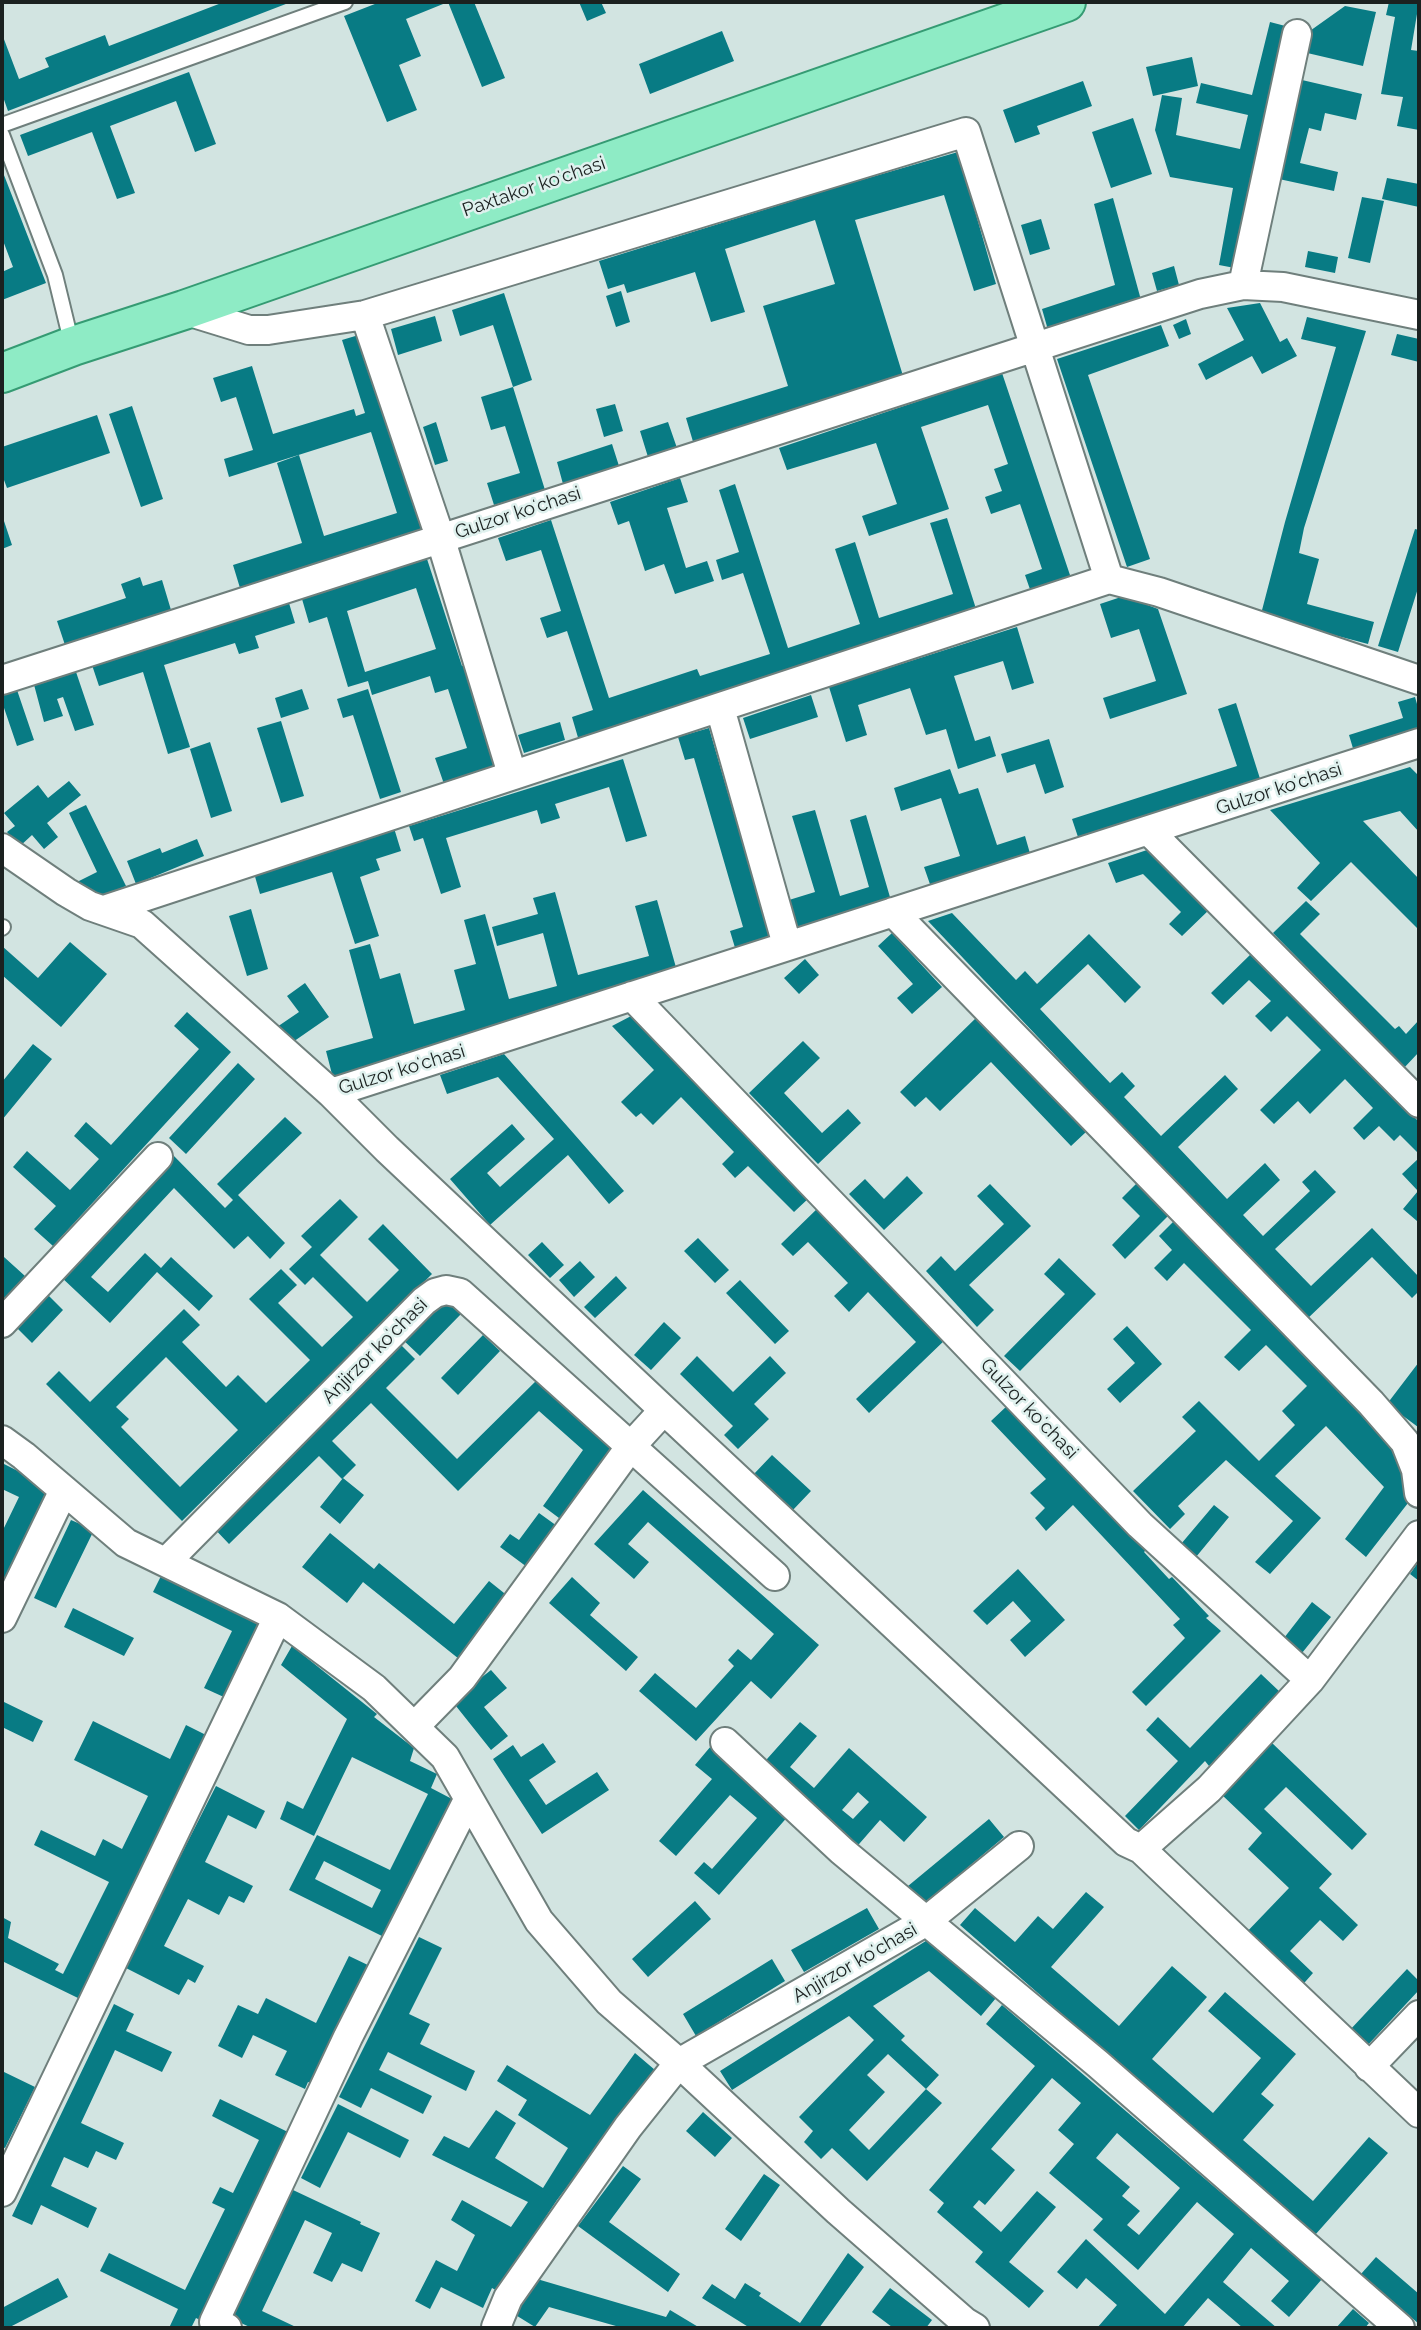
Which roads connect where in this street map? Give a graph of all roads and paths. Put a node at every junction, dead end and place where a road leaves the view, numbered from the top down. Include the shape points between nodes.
1 (345, 2) edge
2 (1066, 2) edge
3 (1297, 33) dead end
4 (2, 125) edge
5 (2, 135) edge
6 (1243, 285) junction
7 (184, 310) junction
8 (365, 315) junction
9 (1419, 315) edge
10 (73, 346) junction
11 (1034, 349) junction
12 (2, 373) edge
13 (440, 537) junction
14 (1109, 579) junction
15 (2, 680) edge
16 (1419, 680) edge
17 (720, 708) junction
18 (1416, 749) edge
19 (512, 774) junction
20 (1149, 831) junction
21 (2, 848) edge
22 (103, 910) junction
23 (893, 912) junction
24 (787, 945) junction
25 (632, 996) junction
26 (331, 1093) junction
27 (1419, 1103) edge
28 (158, 1157) dead end
29 (2, 1323) edge
30 (664, 1410) junction
31 (2, 1440) edge
32 (631, 1446) junction
33 (64, 1490) junction
34 (1419, 1493) edge
35 (1419, 1535) edge
36 (166, 1562) junction
37 (775, 1576) dead end
38 (278, 1617) junction
39 (2, 1618) edge
40 (1310, 1680) junction
41 (415, 1726) junction
42 (725, 1742) dead end
43 (468, 1800) junction
44 (1019, 1846) dead end
45 (1141, 1849) junction
46 (925, 1922) junction
47 (1419, 2015) edge
48 (679, 2063) junction
49 (1369, 2067) junction
50 (1419, 2113) edge
51 (2, 2192) edge
52 (218, 2326) edge
53 (496, 2328) edge
54 (975, 2328) edge
55 (1400, 2328) edge

1 - 4 lane
2 - 7 main road, Paxtakor koʻchasi
3 - 6 street
5 - 10 lane via 55,275
6 - 9 street, Gulzor koʻchasi via 1283,287
6 - 11 street, Gulzor koʻchasi via 1200,294
7 - 8 street via 248,330 268,331
7 - 10 main road, Paxtakor koʻchasi
8 - 11 street via 966,132
8 - 13 street
10 - 12 main road, Paxtakor koʻchasi
11 - 13 street, Gulzor koʻchasi
11 - 14 street
13 - 15 street, Gulzor koʻchasi
13 - 19 street
14 - 16 street
14 - 17 street
17 - 19 street
17 - 24 street
18 - 20 street, Gulzor koʻchasi
19 - 22 street
20 - 23 street, Gulzor koʻchasi
20 - 27 street
21 - 22 street, Gulzor koʻchasi via 66,892
22 - 26 street, Gulzor koʻchasi via 142,924
23 - 24 street, Gulzor koʻchasi
23 - 34 street via 1371,1403 1405,1442
24 - 25 street, Gulzor koʻchasi
25 - 26 street, Gulzor koʻchasi
25 - 40 street, Gulzor koʻchasi via 1140,1525
26 - 30 street
28 - 29 street
30 - 32 street
30 - 45 street via 1126,1842
31 - 33 street
32 - 36 street, Anjirzor koʻchasi via 460,1293 446,1290 424,1301
32 - 37 street, Anjirzor koʻchasi
32 - 41 street via 462,1678
33 - 36 street via 126,1544
33 - 39 street
35 - 40 street
36 - 38 street
38 - 41 street via 374,1688
38 - 51 street
40 - 45 street via 1209,1789
41 - 43 street via 445,1757
42 - 46 street
43 - 48 street via 539,1921 609,2002
43 - 52 street via 348,2037
44 - 46 street, Anjirzor koʻchasi
45 - 49 street
46 - 48 street, Anjirzor koʻchasi
46 - 55 street via 1098,2063
47 - 49 street
48 - 53 street via 628,2127 508,2298
48 - 54 street via 838,2211
49 - 50 street

